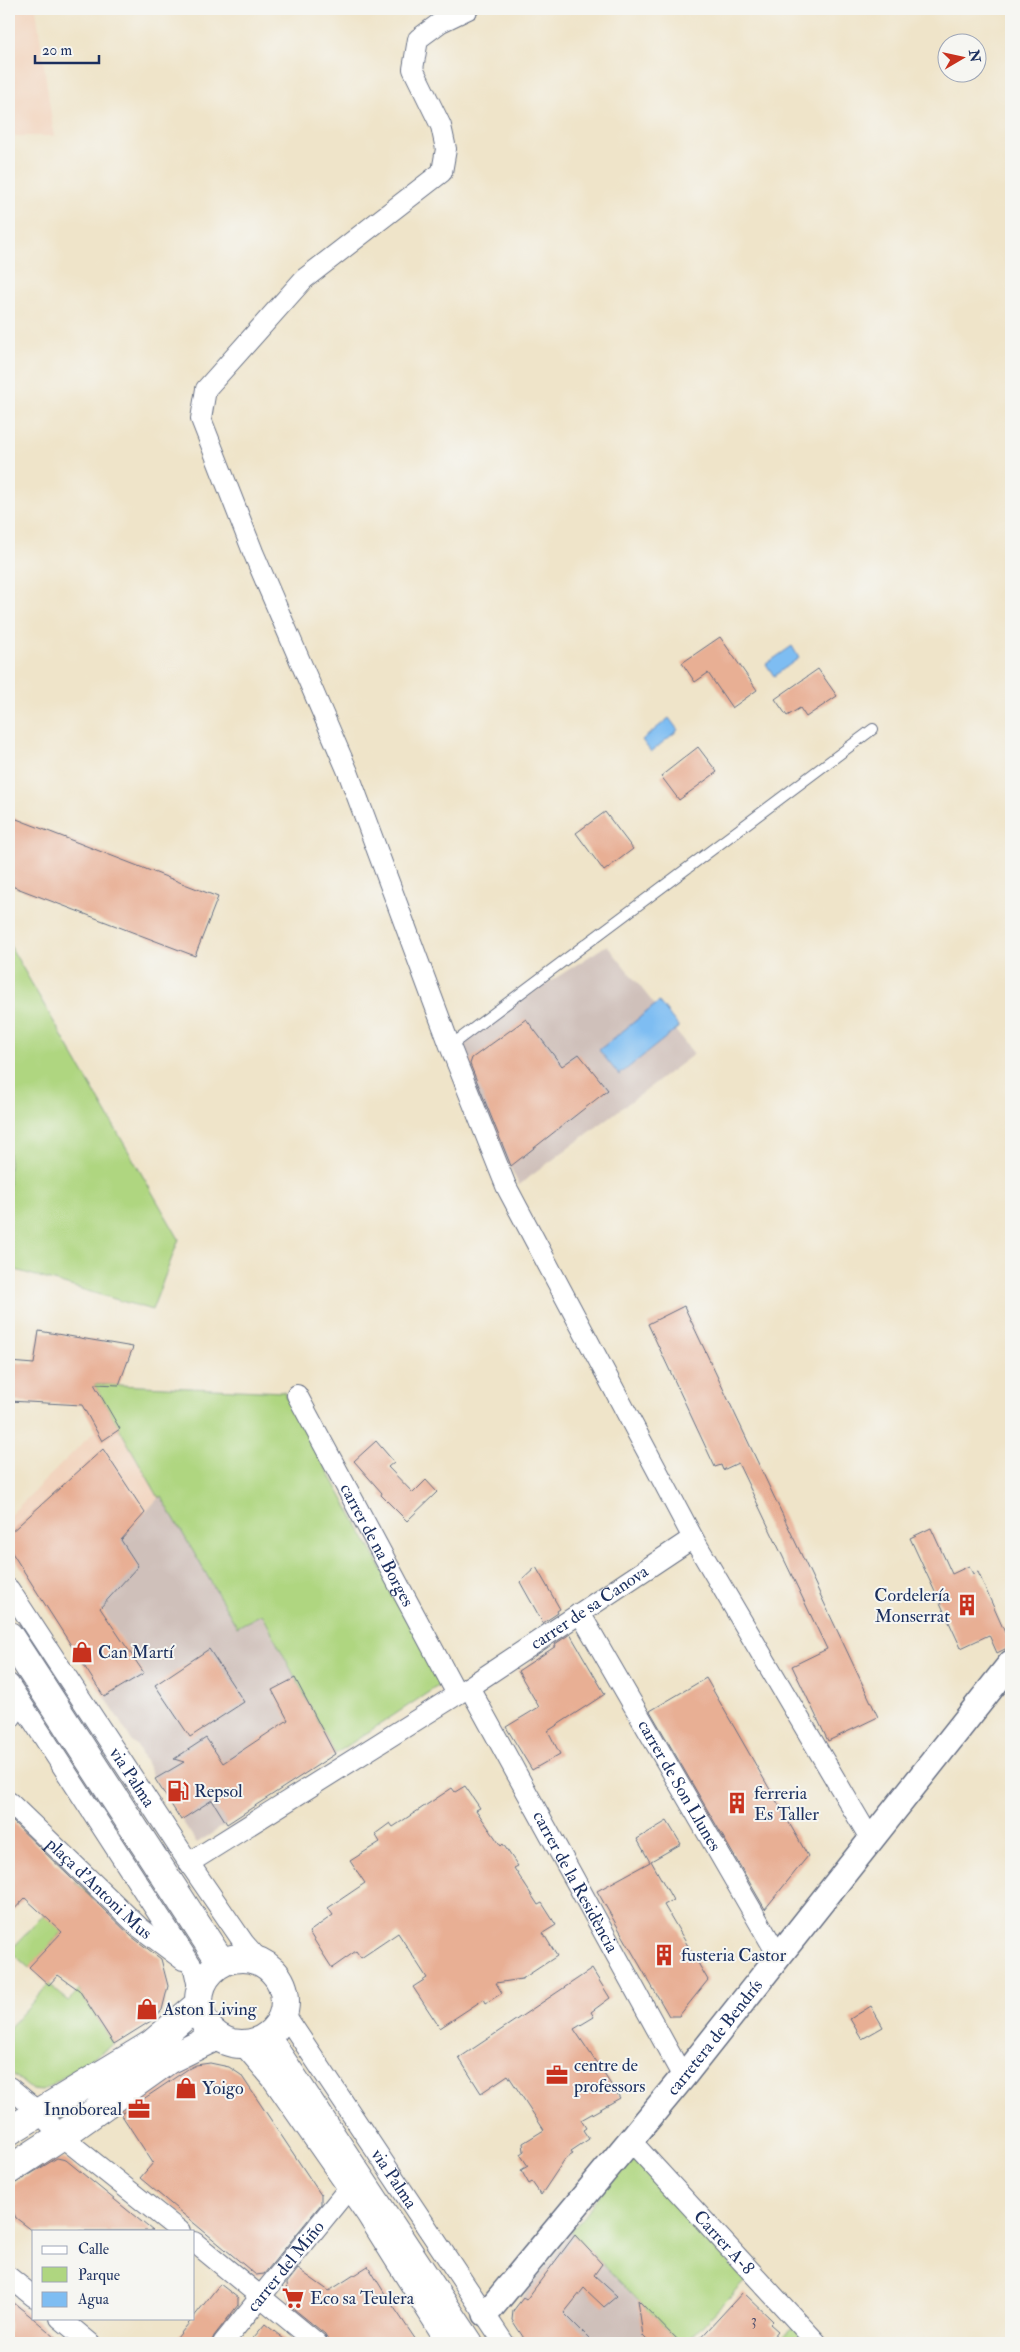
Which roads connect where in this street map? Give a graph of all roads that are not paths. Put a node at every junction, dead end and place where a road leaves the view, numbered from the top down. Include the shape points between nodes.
1 (468, 9) edge
2 (873, 729) dead end
3 (450, 1046) junction
4 (296, 1395) dead end
5 (693, 1538) junction
6 (9, 1589) edge
7 (580, 1613) junction
8 (9, 1636) edge
9 (1011, 1663) edge
10 (9, 1684) edge
11 (463, 1691) junction
12 (21, 1703) junction
13 (9, 1720) edge
14 (9, 1802) edge
15 (871, 1840) junction
16 (190, 1863) junction
17 (779, 1957) junction
18 (260, 1961) junction
19 (221, 1962) junction
20 (197, 1989) junction
21 (284, 2013) junction
22 (217, 2036) junction
23 (254, 2040) junction
24 (683, 2077) junction
25 (9, 2087) edge
26 (39, 2112) junction
27 (9, 2131) edge
28 (61, 2136) junction
29 (630, 2140) junction
30 (9, 2170) edge
31 (348, 2189) junction
32 (179, 2230) edge
33 (195, 2243) edge
34 (9, 2277) edge
35 (32, 2295) edge
36 (262, 2296) junction
37 (486, 2314) junction
38 (62, 2320) edge
39 (454, 2342) edge
40 (90, 2343) edge
41 (223, 2343) edge
42 (316, 2343) edge
43 (504, 2343) edge
44 (817, 2343) edge

1 - 3 street via 441,22 418,39 414,62 413,69 441,126 446,149 442,172 304,279 206,389 201,419 253,552 348,772
2 - 3 lane
3 - 5 street via 506,1186
4 - 11 street, carrer de na Borges
5 - 7 street, carrer de sa Canova
5 - 15 street
6 - 16 street, via Palma
7 - 11 street, carrer de sa Canova
7 - 17 street, carrer de Son Llunes
8 - 19 main road, via Palma
9 - 15 street, carretera de Bendrís
10 - 12 street
11 - 16 street, carrer de sa Canova
11 - 24 street, carrer de la Residència
12 - 13 street
12 - 20 street
14 - 20 street, plaça d'Antoni Mus via 139,1927
15 - 17 street, carretera de Bendrís
16 - 18 street, via Palma via 244,1943
17 - 24 street, carretera de Bendrís
18 - 19 main road via 242,1958
18 - 21 main road via 276,1974 282,1985
19 - 20 main road
20 - 22 main road via 207,2027
20 - 26 main road via 152,2044
21 - 23 main road via 278,2025
21 - 37 street, via Palma
22 - 23 main road via 231,2043
22 - 28 main road via 168,2060
23 - 31 street via 272,2078
23 - 39 main road via 440,2302
24 - 29 street, carretera de Bendrís
25 - 26 street
26 - 27 main road
26 - 28 street
28 - 30 main road
28 - 32 street
29 - 37 street, carretera de Bendrís
29 - 44 street, Carrer A-8
31 - 36 street, carrer del Miño
31 - 39 street
33 - 36 street
34 - 35 street
36 - 41 street, carrer del Miño
36 - 42 street
37 - 43 street, via Palma
38 - 40 street

